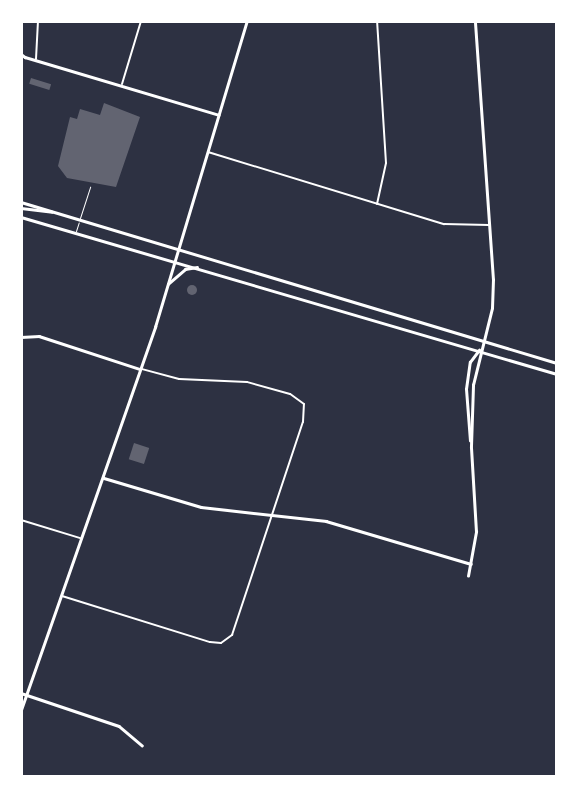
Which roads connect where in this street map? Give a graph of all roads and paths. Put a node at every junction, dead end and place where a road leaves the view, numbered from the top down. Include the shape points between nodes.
1 (38, 21) edge
2 (141, 21) edge
3 (247, 21) edge
4 (377, 21) edge
5 (475, 21) edge
6 (22, 57) edge
7 (36, 59) junction
8 (122, 85) junction
9 (219, 115) junction
10 (208, 152) junction
11 (90, 187) dead end
12 (21, 202) edge
13 (376, 205) junction
14 (21, 208) edge
15 (52, 212) junction
16 (21, 216) edge
17 (80, 219) junction
18 (490, 225) junction
19 (76, 233) junction
20 (179, 248) junction
21 (177, 259) junction
22 (201, 266) junction
23 (168, 285) junction
24 (21, 337) edge
25 (481, 341) junction
26 (479, 350) junction
27 (557, 363) edge
28 (140, 369) junction
29 (557, 374) edge
30 (471, 446) junction
31 (103, 477) junction
32 (273, 515) junction
33 (21, 520) edge
34 (81, 538) junction
35 (471, 564) junction
36 (468, 576) dead end
37 (62, 596) junction
38 (23, 694) edge
39 (21, 710) edge
40 (142, 745) dead end

1 - 7 street
2 - 8 street
3 - 9 street
4 - 13 street via 386,163
5 - 18 street
6 - 7 street
7 - 8 street
8 - 9 street
9 - 10 street
10 - 13 street
10 - 20 street
11 - 17 lane
12 - 15 street
13 - 18 street via 444,224
14 - 15 street
15 - 17 street
16 - 19 street
17 - 19 lane
17 - 20 street
18 - 25 street via 492,307
19 - 21 street
20 - 21 street
20 - 25 street
21 - 22 street
21 - 23 street
22 - 23 street via 185,269
22 - 26 street
23 - 28 street
24 - 28 street via 39,336
25 - 26 street
25 - 27 street
26 - 29 street
26 - 30 street
26 - 30 street via 470,362 466,389
28 - 31 street
28 - 32 street via 178,379 247,382 290,394 304,404 303,422
30 - 35 street via 476,532
31 - 32 street via 201,507
31 - 34 street
32 - 35 street via 326,521
32 - 37 street via 233,635 221,643
33 - 34 street
34 - 37 street
35 - 36 street
37 - 38 street
38 - 39 street
38 - 40 street via 119,726

